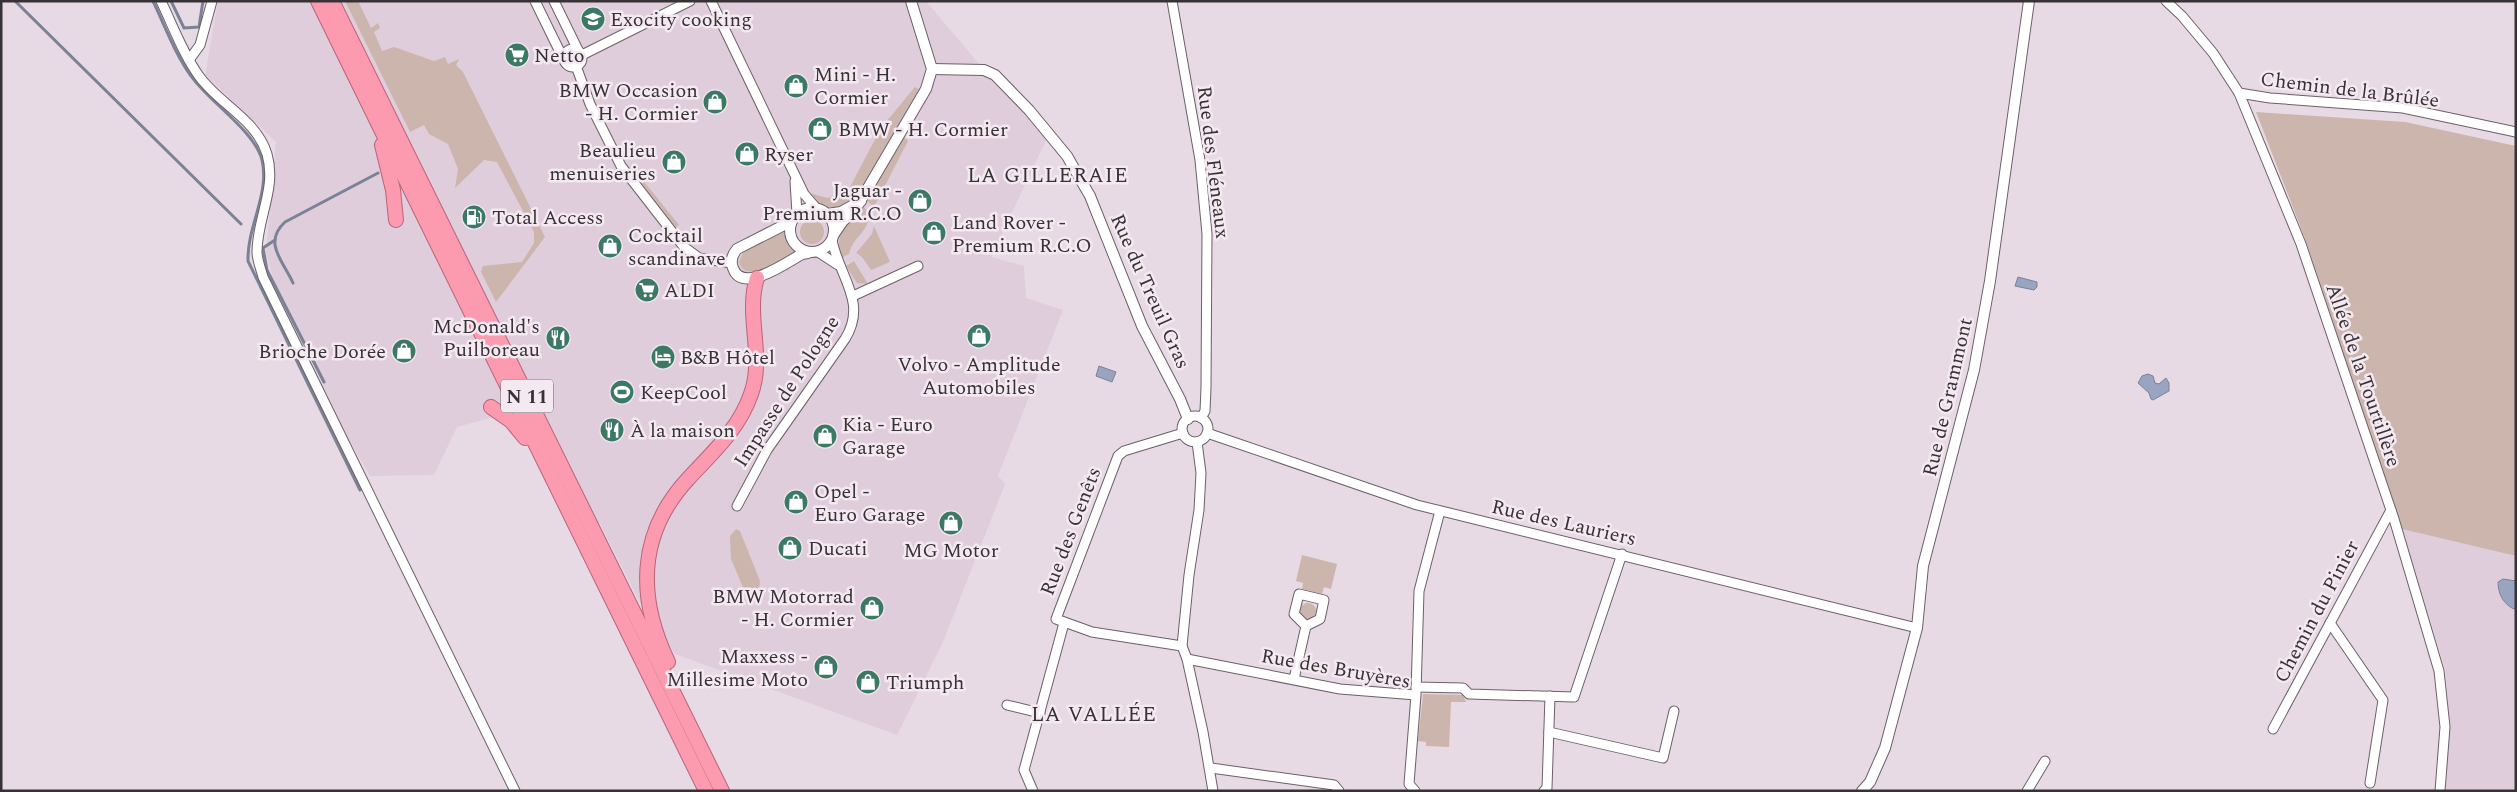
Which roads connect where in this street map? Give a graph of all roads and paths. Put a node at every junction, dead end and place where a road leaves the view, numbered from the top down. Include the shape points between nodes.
1 (162, 1) edge
2 (212, 1) edge
3 (318, 1) edge
4 (332, 1) edge
5 (535, 1) edge
6 (554, 1) edge
7 (690, 1) edge
8 (711, 1) edge
9 (911, 1) edge
10 (1172, 1) edge
11 (2029, 1) edge
12 (2166, 1) edge
13 (580, 53) junction
14 (565, 55) junction
15 (189, 60) junction
16 (576, 66) junction
17 (932, 69) junction
18 (2238, 93) junction
19 (378, 122) junction
20 (2516, 132) edge
21 (794, 173) junction
22 (862, 200) junction
23 (822, 211) junction
24 (795, 217) junction
25 (396, 220) dead end
26 (833, 237) junction
27 (813, 252) junction
28 (732, 263) junction
29 (839, 266) junction
30 (918, 266) dead end
31 (757, 278) junction
32 (853, 296) junction
33 (491, 407) dead end
34 (1201, 418) junction
35 (1188, 419) junction
36 (1183, 433) junction
37 (1207, 433) junction
38 (1197, 442) junction
39 (544, 463) junction
40 (737, 506) dead end
41 (2391, 510) junction
42 (1440, 511) junction
43 (1622, 554) junction
44 (1064, 623) junction
45 (2330, 623) junction
46 (1306, 626) dead end
47 (1917, 628) junction
48 (1182, 646) junction
49 (1187, 659) junction
50 (1294, 679) junction
51 (1416, 691) junction
52 (1550, 696) junction
53 (1007, 705) dead end
54 (1674, 711) dead end
55 (1040, 713) junction
56 (2273, 729) dead end
57 (1549, 732) junction
58 (2045, 761) dead end
59 (1211, 768) junction
60 (2370, 783) dead end
61 (515, 791) edge
62 (706, 791) edge
63 (722, 791) edge
64 (731, 791) edge
65 (1033, 791) edge
66 (1213, 791) edge
67 (1339, 791) edge
68 (1415, 791) edge
69 (1544, 791) edge
70 (1862, 791) edge
71 (2027, 791) edge
72 (2440, 791) edge

1 - 15 street
2 - 15 street via 200,45
3 - 19 highway, N 11
4 - 63 highway, N 11
5 - 14 street via 560,52
6 - 13 street
7 - 13 street
8 - 21 street
9 - 17 street
10 - 34 street, Rue des Fléneaux via 1200,160 1207,234 1206,388
11 - 47 street, Rue de Grammont via 1974,370 1923,566
12 - 18 street, Allée de la Tourtillère via 2213,52
13 - 14 street via 572,49
13 - 16 street via 580,63
14 - 16 street via 566,63
15 - 61 street via 212,92 260,138 270,171 270,188 258,237 257,253 263,278
16 - 28 street via 591,106 621,166 684,247 699,258
17 - 22 street via 926,89
17 - 35 street, Rue du Treuil Gras via 984,70 995,75 1067,156 1090,196 1142,326
18 - 20 street, Chemin de la Brûlée via 2404,108
18 - 41 street, Allée de la Tourtillère via 2301,244
19 - 25 highway
19 - 39 highway, N 11
21 - 23 street via 804,194
21 - 24 street
22 - 23 street via 841,212
22 - 26 street
23 - 24 street via 807,209
23 - 26 street via 833,222
24 - 27 street via 790,232 793,242 800,249
24 - 28 street via 783,228 739,247 733,254
26 - 27 street via 826,248
26 - 29 street, Impasse de Pologne
27 - 29 street
27 - 31 street via 802,254
28 - 31 street via 734,272 740,277 748,280
29 - 32 street, Impasse de Pologne
30 - 32 street
31 - 64 highway via 753,296 757,364 748,404 720,446 687,480 666,508 650,548 646,578 651,614 663,650
32 - 40 street, Impasse de Pologne via 854,319 848,334 767,450
33 - 39 highway via 515,425
34 - 35 street
34 - 37 street via 1208,426
35 - 36 street
36 - 38 street via 1190,441
36 - 44 street, Rue des Genêts via 1124,451 1116,459 1056,619
37 - 38 street
37 - 42 street, Rue des Lauriers
38 - 48 street via 1201,473 1199,510
39 - 62 highway, N 11
41 - 45 street, Chemin du Pinier
41 - 72 street, Allée de la Tourtillère via 2439,671 2445,727
42 - 43 street, Rue des Lauriers
42 - 51 street via 1419,591
43 - 47 street, Rue des Lauriers
43 - 52 street via 1574,697
44 - 48 street, Rue des Genêts via 1092,632
44 - 55 street
45 - 56 street, Chemin du Pinier
45 - 60 street via 2383,700
46 - 50 street
47 - 70 street, Rue de Grammont via 1885,748 1870,782
48 - 49 street
49 - 50 street, Rue des Bruyères
49 - 59 street
50 - 51 street, Rue des Bruyères via 1340,689
51 - 52 street via 1463,688 1468,694
51 - 68 street, Rue des Bruyères via 1410,784
52 - 57 street
53 - 55 street
54 - 57 street via 1663,758
55 - 65 street via 1024,770
57 - 69 street via 1548,788
58 - 71 street
59 - 66 street
59 - 67 street via 1334,784

